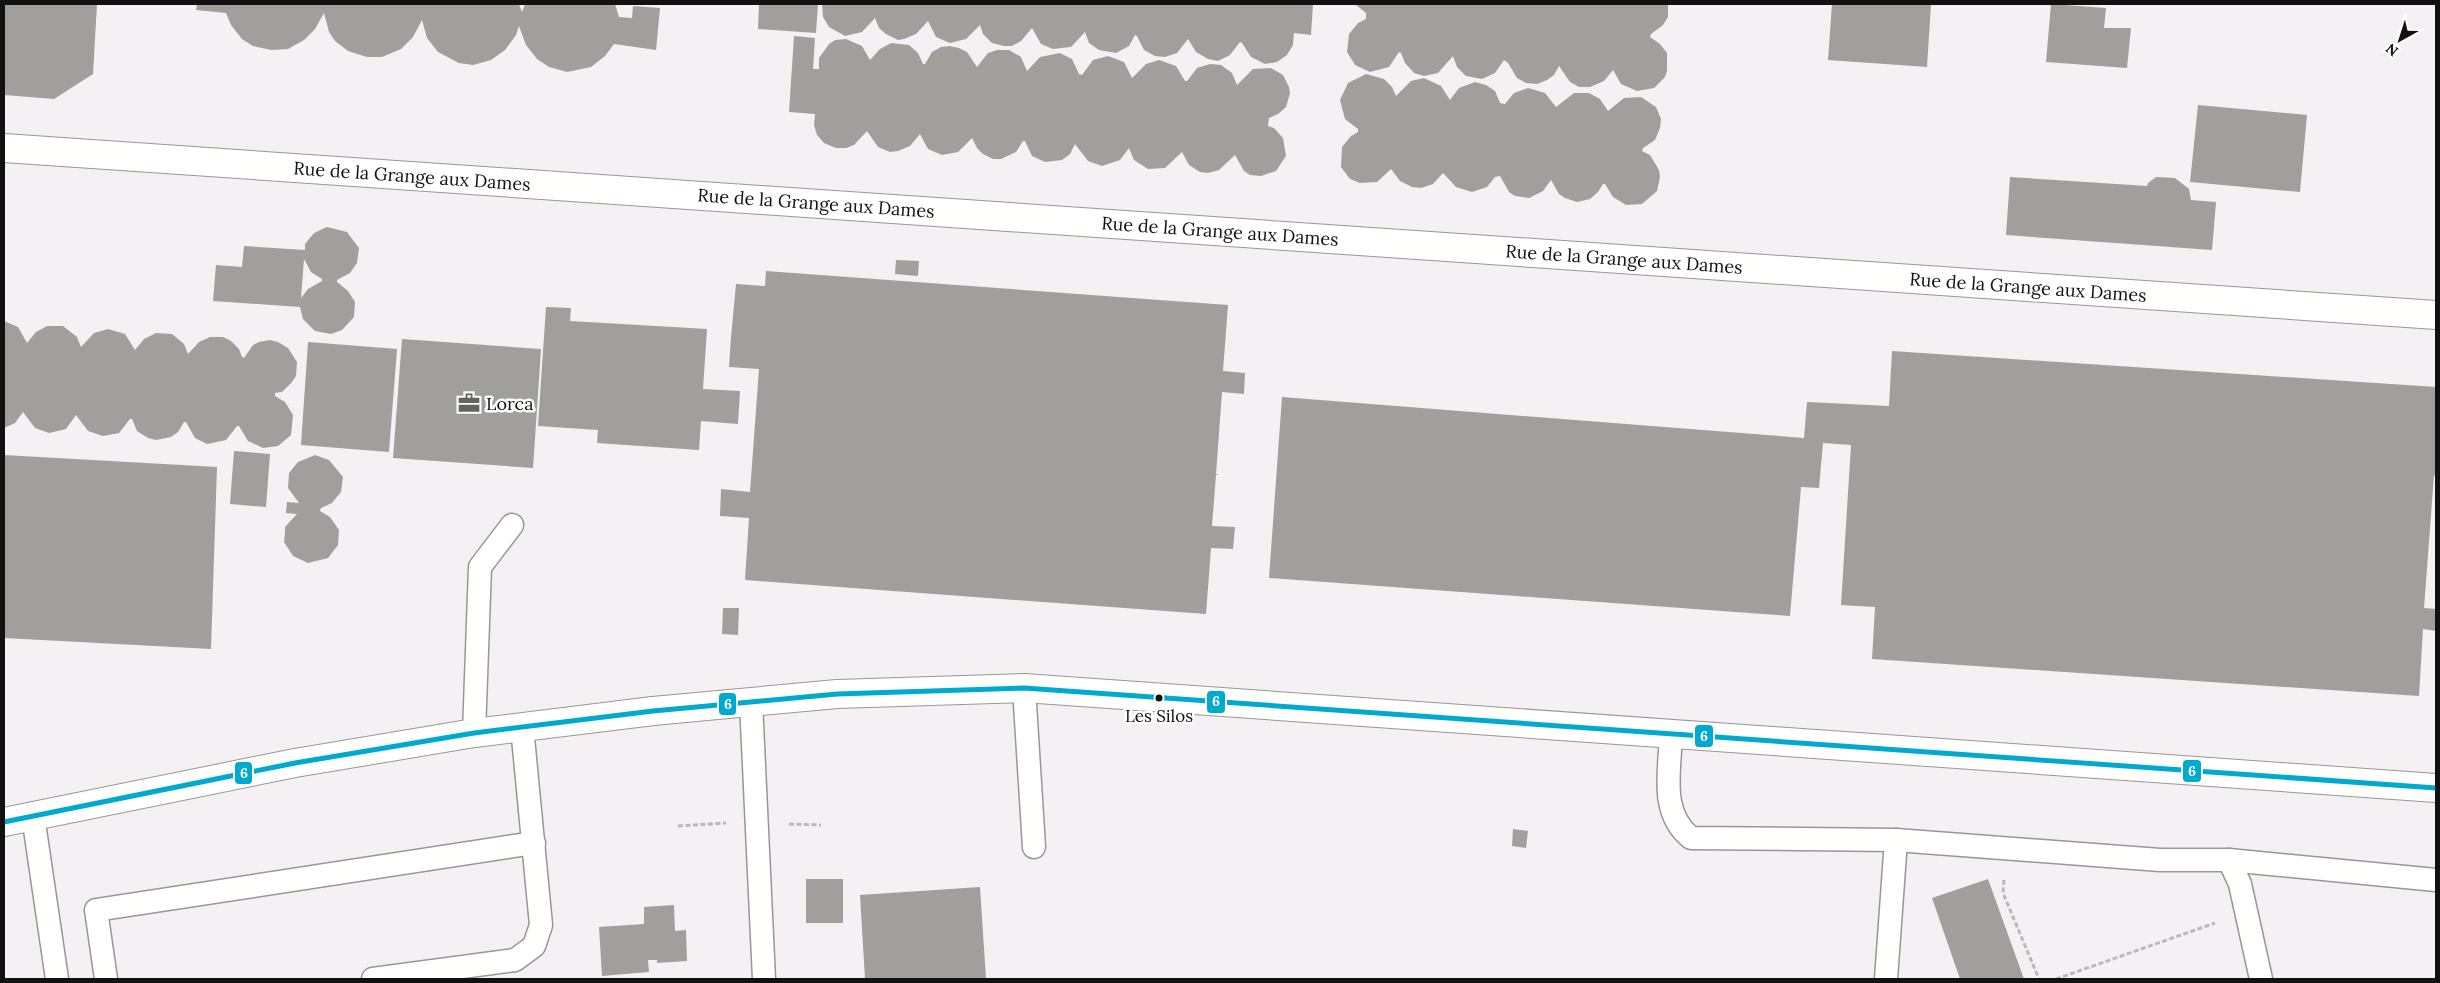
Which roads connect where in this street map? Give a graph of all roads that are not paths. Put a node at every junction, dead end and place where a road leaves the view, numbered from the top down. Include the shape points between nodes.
1 (4, 148) edge
2 (2436, 315) edge
3 (512, 525) dead end
4 (1024, 688) junction
5 (751, 702) junction
6 (522, 727) junction
7 (474, 732) junction
8 (1672, 734) junction
9 (2436, 788) edge
10 (33, 816) junction
11 (4, 822) edge
12 (1896, 840) junction
13 (534, 843) junction
14 (1034, 847) dead end
15 (2229, 860) junction
16 (2436, 880) edge
17 (57, 979) edge
18 (106, 979) edge
19 (373, 979) edge
20 (764, 979) edge
21 (1886, 979) edge
22 (2261, 979) edge

1 - 2 street, Rue de la Grange aux Dames
3 - 7 lane via 480,567
4 - 5 street via 837,694
4 - 8 street
4 - 14 lane
5 - 6 street via 653,710
5 - 20 lane
6 - 7 street
6 - 13 lane
7 - 10 street via 295,763
8 - 9 street
8 - 12 lane via 1668,800 1680,829 1691,838
10 - 11 street
10 - 17 lane
12 - 15 lane via 2160,860
12 - 21 lane
13 - 18 lane via 96,910
13 - 19 lane via 542,925 534,946 515,960
15 - 16 lane
15 - 22 lane via 2240,884

